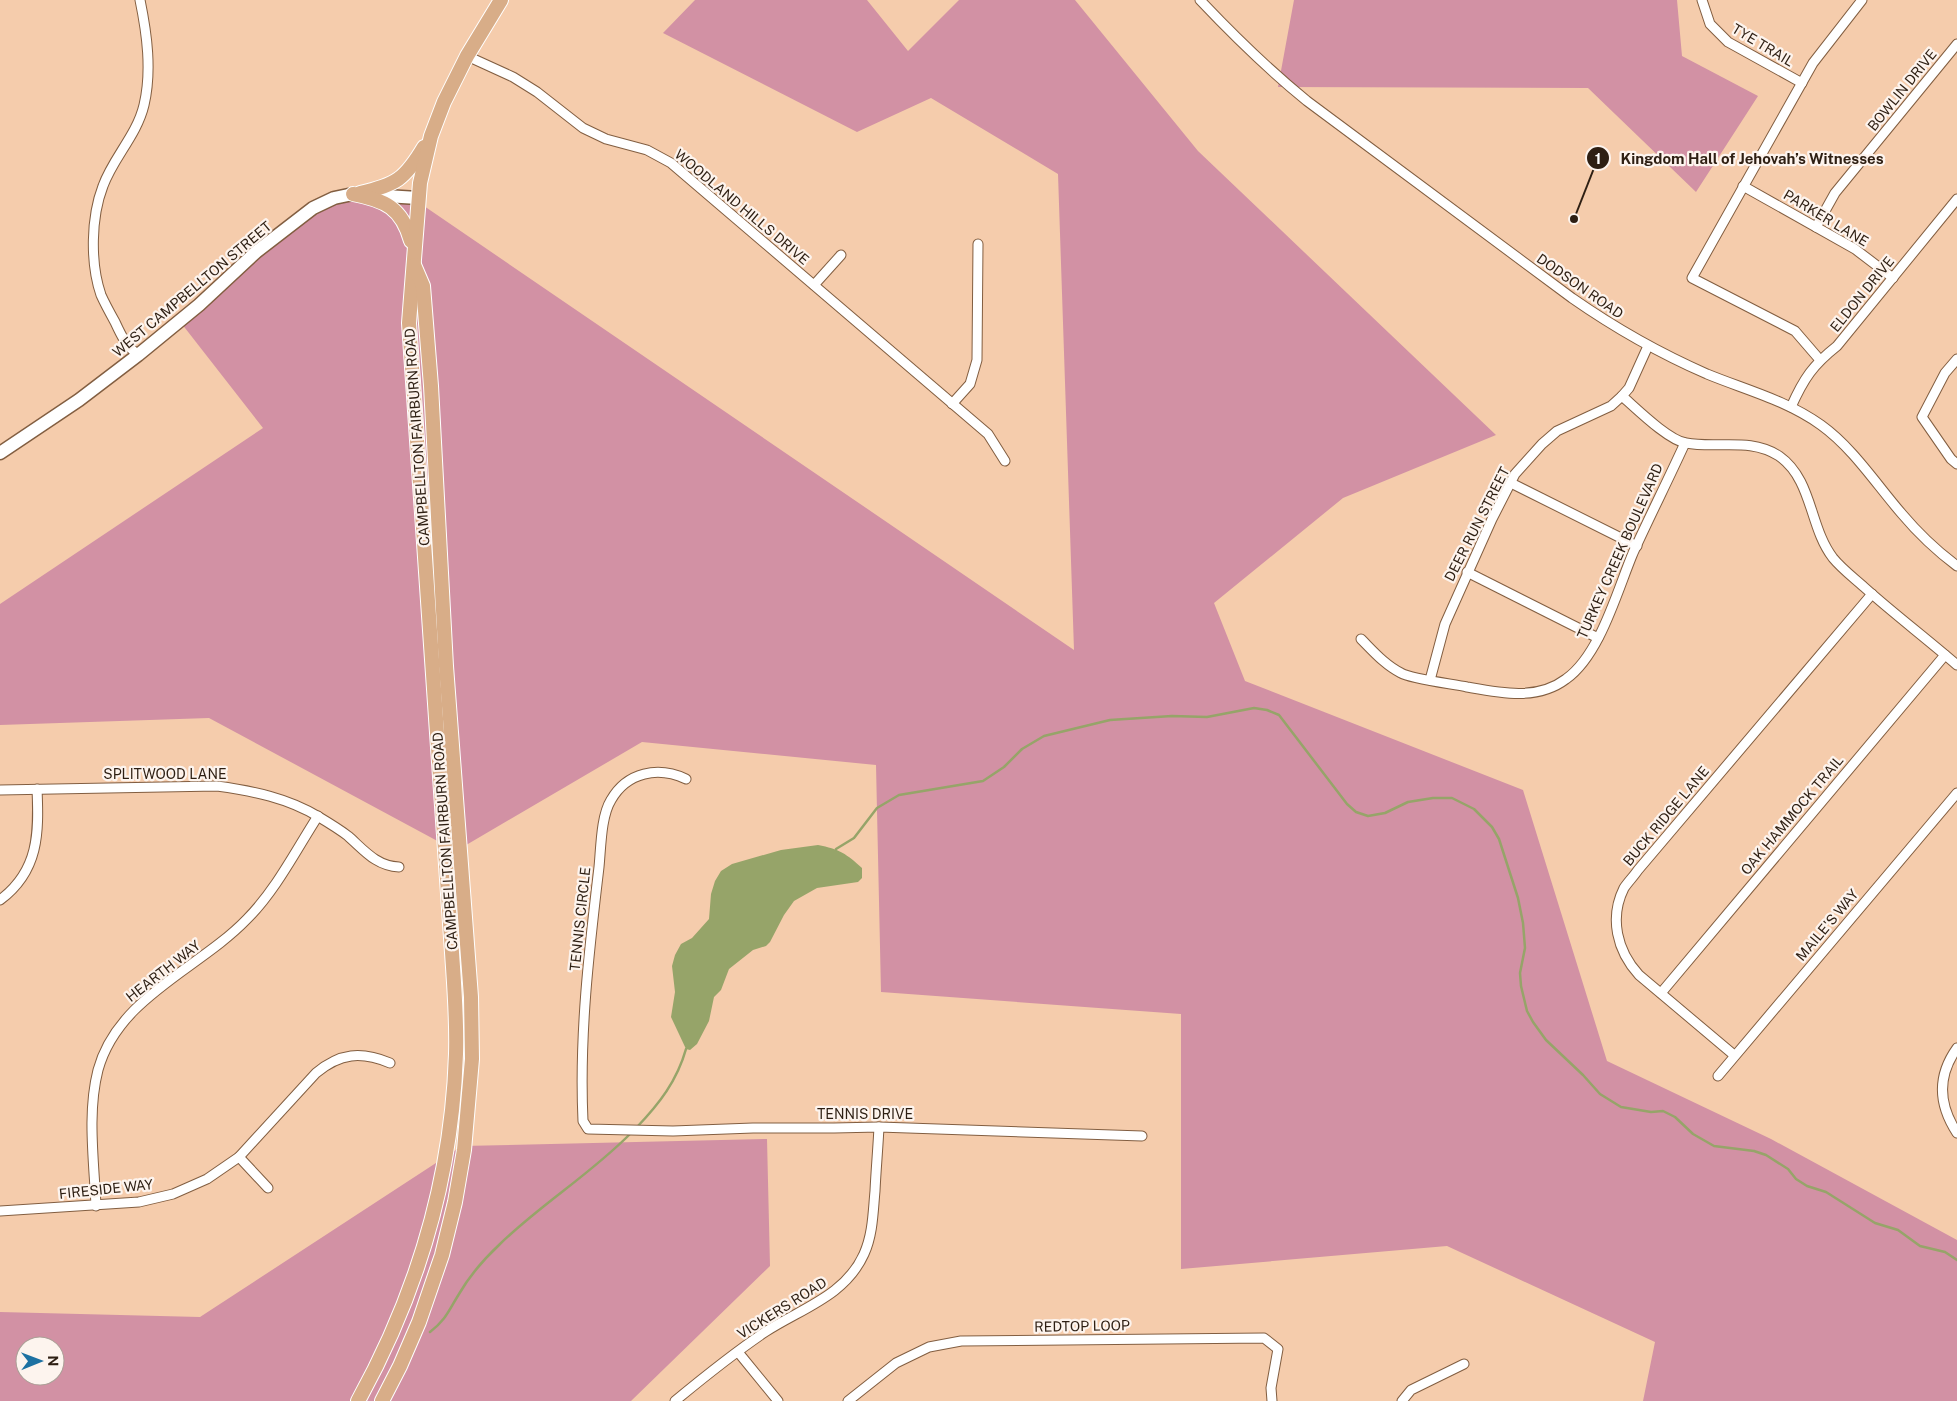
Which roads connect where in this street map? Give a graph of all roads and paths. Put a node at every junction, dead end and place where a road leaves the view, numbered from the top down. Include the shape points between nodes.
1 (140, 0) edge
2 (501, 0) edge
3 (1200, 0) edge
4 (1702, 0) edge
5 (1862, 0) edge
6 (1957, 44) edge
7 (468, 56) junction
8 (1802, 83) junction
9 (431, 136) junction
10 (1744, 186) junction
11 (353, 194) junction
12 (418, 198) junction
13 (1957, 199) edge
14 (1816, 227) junction
15 (978, 244) dead end
16 (842, 254) dead end
17 (414, 264) junction
18 (1893, 278) junction
19 (814, 285) junction
20 (1648, 346) junction
21 (138, 355) junction
22 (1957, 359) edge
23 (1820, 360) junction
24 (1622, 396) junction
25 (952, 404) junction
26 (1791, 407) junction
27 (1685, 443) junction
28 (0, 453) edge
29 (1006, 461) dead end
30 (1957, 464) edge
31 (1510, 483) junction
32 (1637, 546) junction
33 (1957, 566) edge
34 (1467, 572) junction
35 (1872, 594) junction
36 (1361, 638) dead end
37 (1598, 638) junction
38 (1945, 655) junction
39 (1957, 665) edge
40 (1430, 680) junction
41 (686, 779) dead end
42 (37, 789) junction
43 (0, 790) edge
44 (1957, 793) edge
45 (318, 816) junction
46 (399, 867) dead end
47 (0, 900) edge
48 (1661, 993) junction
49 (1957, 1048) edge
50 (1734, 1055) junction
51 (390, 1063) dead end
52 (1718, 1076) dead end
53 (879, 1127) junction
54 (588, 1129) joint
55 (1957, 1133) edge
56 (1142, 1136) dead end
57 (239, 1157) junction
58 (268, 1188) dead end
59 (96, 1206) junction
60 (0, 1211) edge
61 (738, 1352) junction
62 (1464, 1364) dead end
63 (358, 1401) edge
64 (382, 1401) edge
65 (675, 1401) edge
66 (778, 1401) edge
67 (848, 1401) edge
68 (1272, 1401) edge
69 (1402, 1401) edge

1 - 21 street via 147,49 147,88 138,123 102,187 94,234 101,295 124,342
2 - 7 main road, CAMPBELLTON FAIRBURN ROAD
3 - 20 street, DODSON ROAD via 1241,44 1307,102 1572,298
4 - 8 street, TYE TRAIL via 1710,24 1728,42
5 - 8 street via 1813,62
6 - 14 street, BOWLIN DRIVE via 1835,193
7 - 9 main road, CAMPBELLTON FAIRBURN ROAD
7 - 19 street, WOODLAND HILLS DRIVE via 538,92 583,128 647,150 671,163
8 - 10 street
9 - 11 main road via 404,176 388,185
9 - 12 main road, CAMPBELLTON FAIRBURN ROAD
10 - 14 street, PARKER LANE
10 - 23 street via 1692,278 1795,331
11 - 12 main road, WEST CAMPBELLTON STREET
11 - 17 main road via 382,202 401,215 412,242
11 - 21 main road, WEST CAMPBELLTON STREET via 334,198 313,208 256,252
12 - 17 main road, CAMPBELLTON FAIRBURN ROAD
13 - 18 street, ELDON DRIVE
14 - 18 street, PARKER LANE via 1855,249
15 - 25 street via 977,360 970,384
16 - 19 street, WOODLAND HILLS DRIVE
17 - 63 main road, CAMPBELLTON FAIRBURN ROAD via 409,323 453,967 456,1055 449,1135 429,1229 394,1330
17 - 64 main road, CAMPBELLTON FAIRBURN ROAD via 422,286 431,386 447,676 471,997 472,1059 464,1150 442,1255 419,1322
18 - 23 street, ELDON DRIVE via 1837,346
19 - 25 street, WOODLAND HILLS DRIVE
20 - 24 street, DEER RUN STREET via 1629,388
20 - 26 street, DODSON ROAD
21 - 28 main road, WEST CAMPBELLTON STREET via 79,400
22 - 30 street via 1945,373 1922,417
23 - 26 street, ELDON DRIVE via 1803,381
24 - 27 street via 1671,437
24 - 31 street, DEER RUN STREET via 1611,406 1557,431 1536,450
25 - 29 street, WOODLAND HILLS DRIVE via 988,434
26 - 33 street, DODSON ROAD via 1822,426 1849,449 1903,516
27 - 32 street, TURKEY CREEK BOULEVARD
27 - 35 street via 1747,445 1764,448 1779,456 1795,471 1825,546 1834,560
31 - 32 street
31 - 34 street, DEER RUN STREET
32 - 37 street, TURKEY CREEK BOULEVARD
34 - 37 street
34 - 40 street, DEER RUN STREET via 1445,624
35 - 38 street
35 - 48 street, BUCK RIDGE LANE via 1625,886 1616,917 1620,946 1629,965
36 - 40 street, TURKEY CREEK BOULEVARD via 1402,675
37 - 40 street, TURKEY CREEK BOULEVARD via 1582,664 1566,680 1545,690 1502,694
38 - 39 street
38 - 48 street, OAK HAMMOCK TRAIL
41 - 54 street, TENNIS CIRCLE via 663,772 638,775 617,790 606,812 593,917 582,1056 583,1121
42 - 43 street, SPLITWOOD LANE
42 - 45 street, SPLITWOOD LANE via 217,786 285,801
42 - 47 street via 39,824 35,848 25,873
44 - 50 street, MAILE'S WAY
45 - 46 street, SPLITWOOD LANE via 346,835 376,862
45 - 59 street, HEARTH WAY via 271,890 248,918 225,940 140,1004 111,1039 98,1068 93,1097
48 - 50 street, BUCK RIDGE LANE
49 - 55 street via 1945,1068 1942,1092 1944,1107
50 - 52 street, MAILE'S WAY
51 - 57 street, FIRESIDE WAY via 359,1055 327,1065
53 - 54 street, TENNIS DRIVE via 672,1131
53 - 56 street, TENNIS DRIVE
53 - 61 street, VICKERS ROAD via 872,1231 854,1272 833,1293
57 - 58 street
57 - 59 street, FIRESIDE WAY via 207,1179 173,1194 139,1202
59 - 60 street, FIRESIDE WAY
61 - 65 street, VICKERS ROAD
61 - 66 street
62 - 69 street via 1411,1390
67 - 68 street, REDTOP LOOP via 896,1363 928,1347 961,1341 1264,1338 1278,1349

